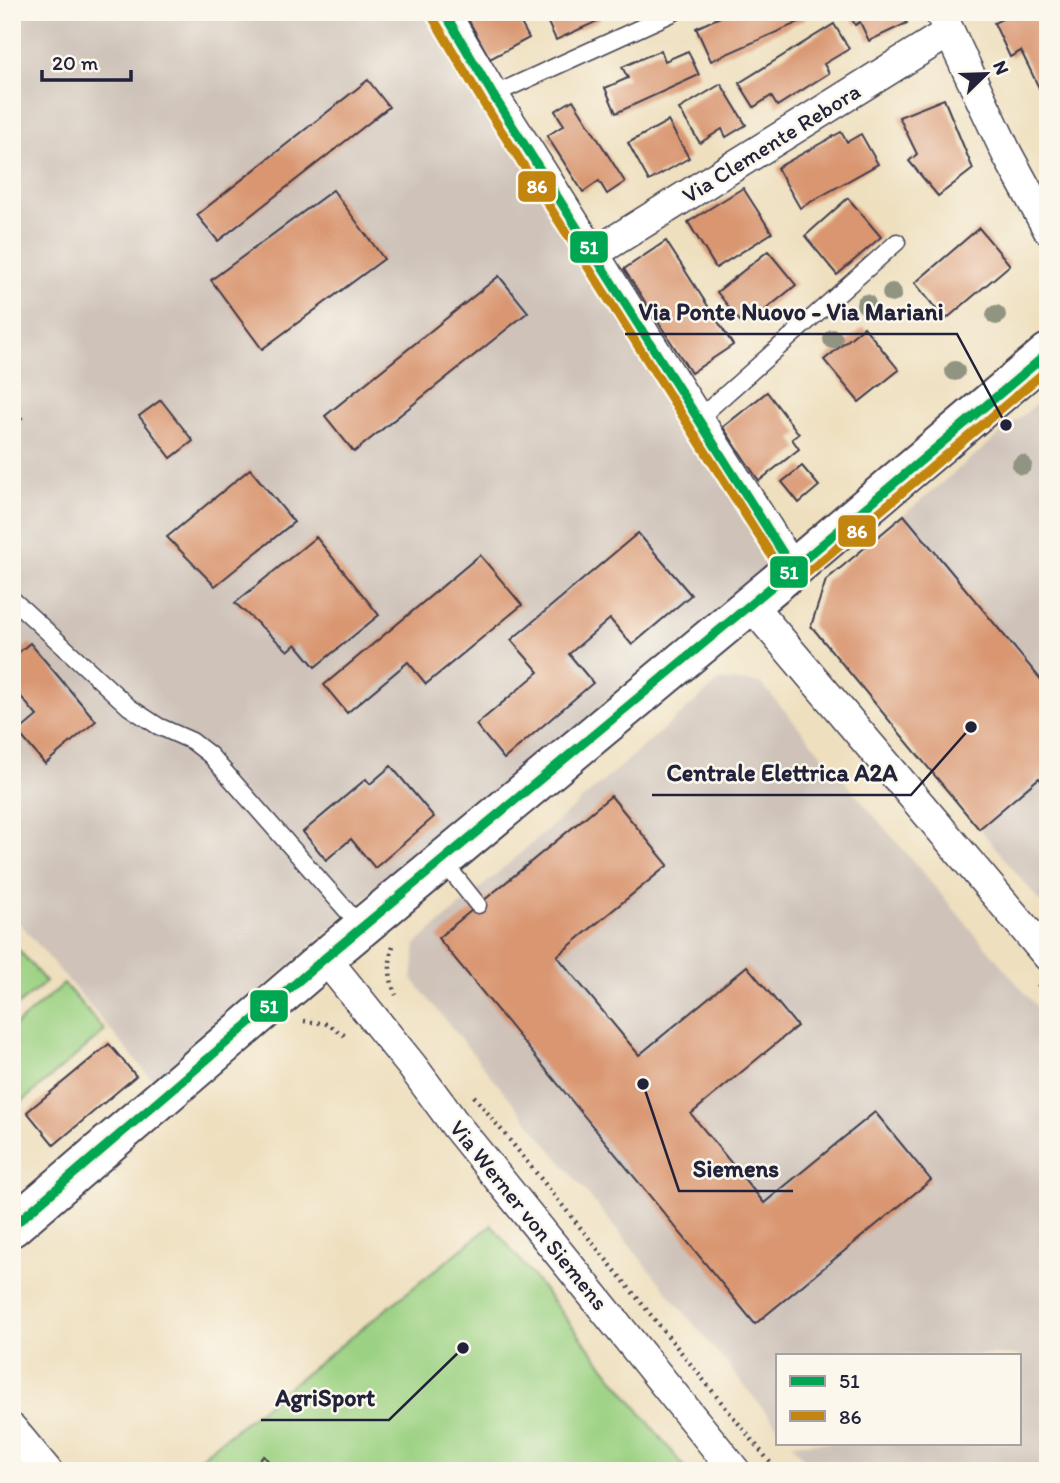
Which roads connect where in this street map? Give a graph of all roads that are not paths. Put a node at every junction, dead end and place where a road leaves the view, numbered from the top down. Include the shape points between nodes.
1 (444, 12) edge
2 (675, 12) edge
3 (944, 22) edge
4 (493, 96) junction
5 (1048, 229) edge
6 (897, 242) dead end
7 (593, 254) junction
8 (1048, 353) edge
9 (698, 419) junction
10 (793, 569) junction
11 (12, 599) edge
12 (751, 605) junction
13 (443, 860) junction
14 (478, 905) dead end
15 (377, 937) junction
16 (325, 958) junction
17 (1039, 965) edge
18 (12, 1227) edge
19 (12, 1429) edge
20 (47, 1471) edge
21 (735, 1471) edge

1 - 4 street
2 - 4 lane
3 - 5 street
3 - 7 street, Via Clemente Rebora
4 - 7 street
6 - 9 lane
7 - 9 street
8 - 10 street
9 - 10 street
10 - 12 street
11 - 15 lane via 129,707 205,751
12 - 13 street
12 - 17 street
13 - 14 lane
13 - 15 street
15 - 16 street
16 - 18 street
16 - 21 street, Via Werner von Siemens
19 - 20 street

